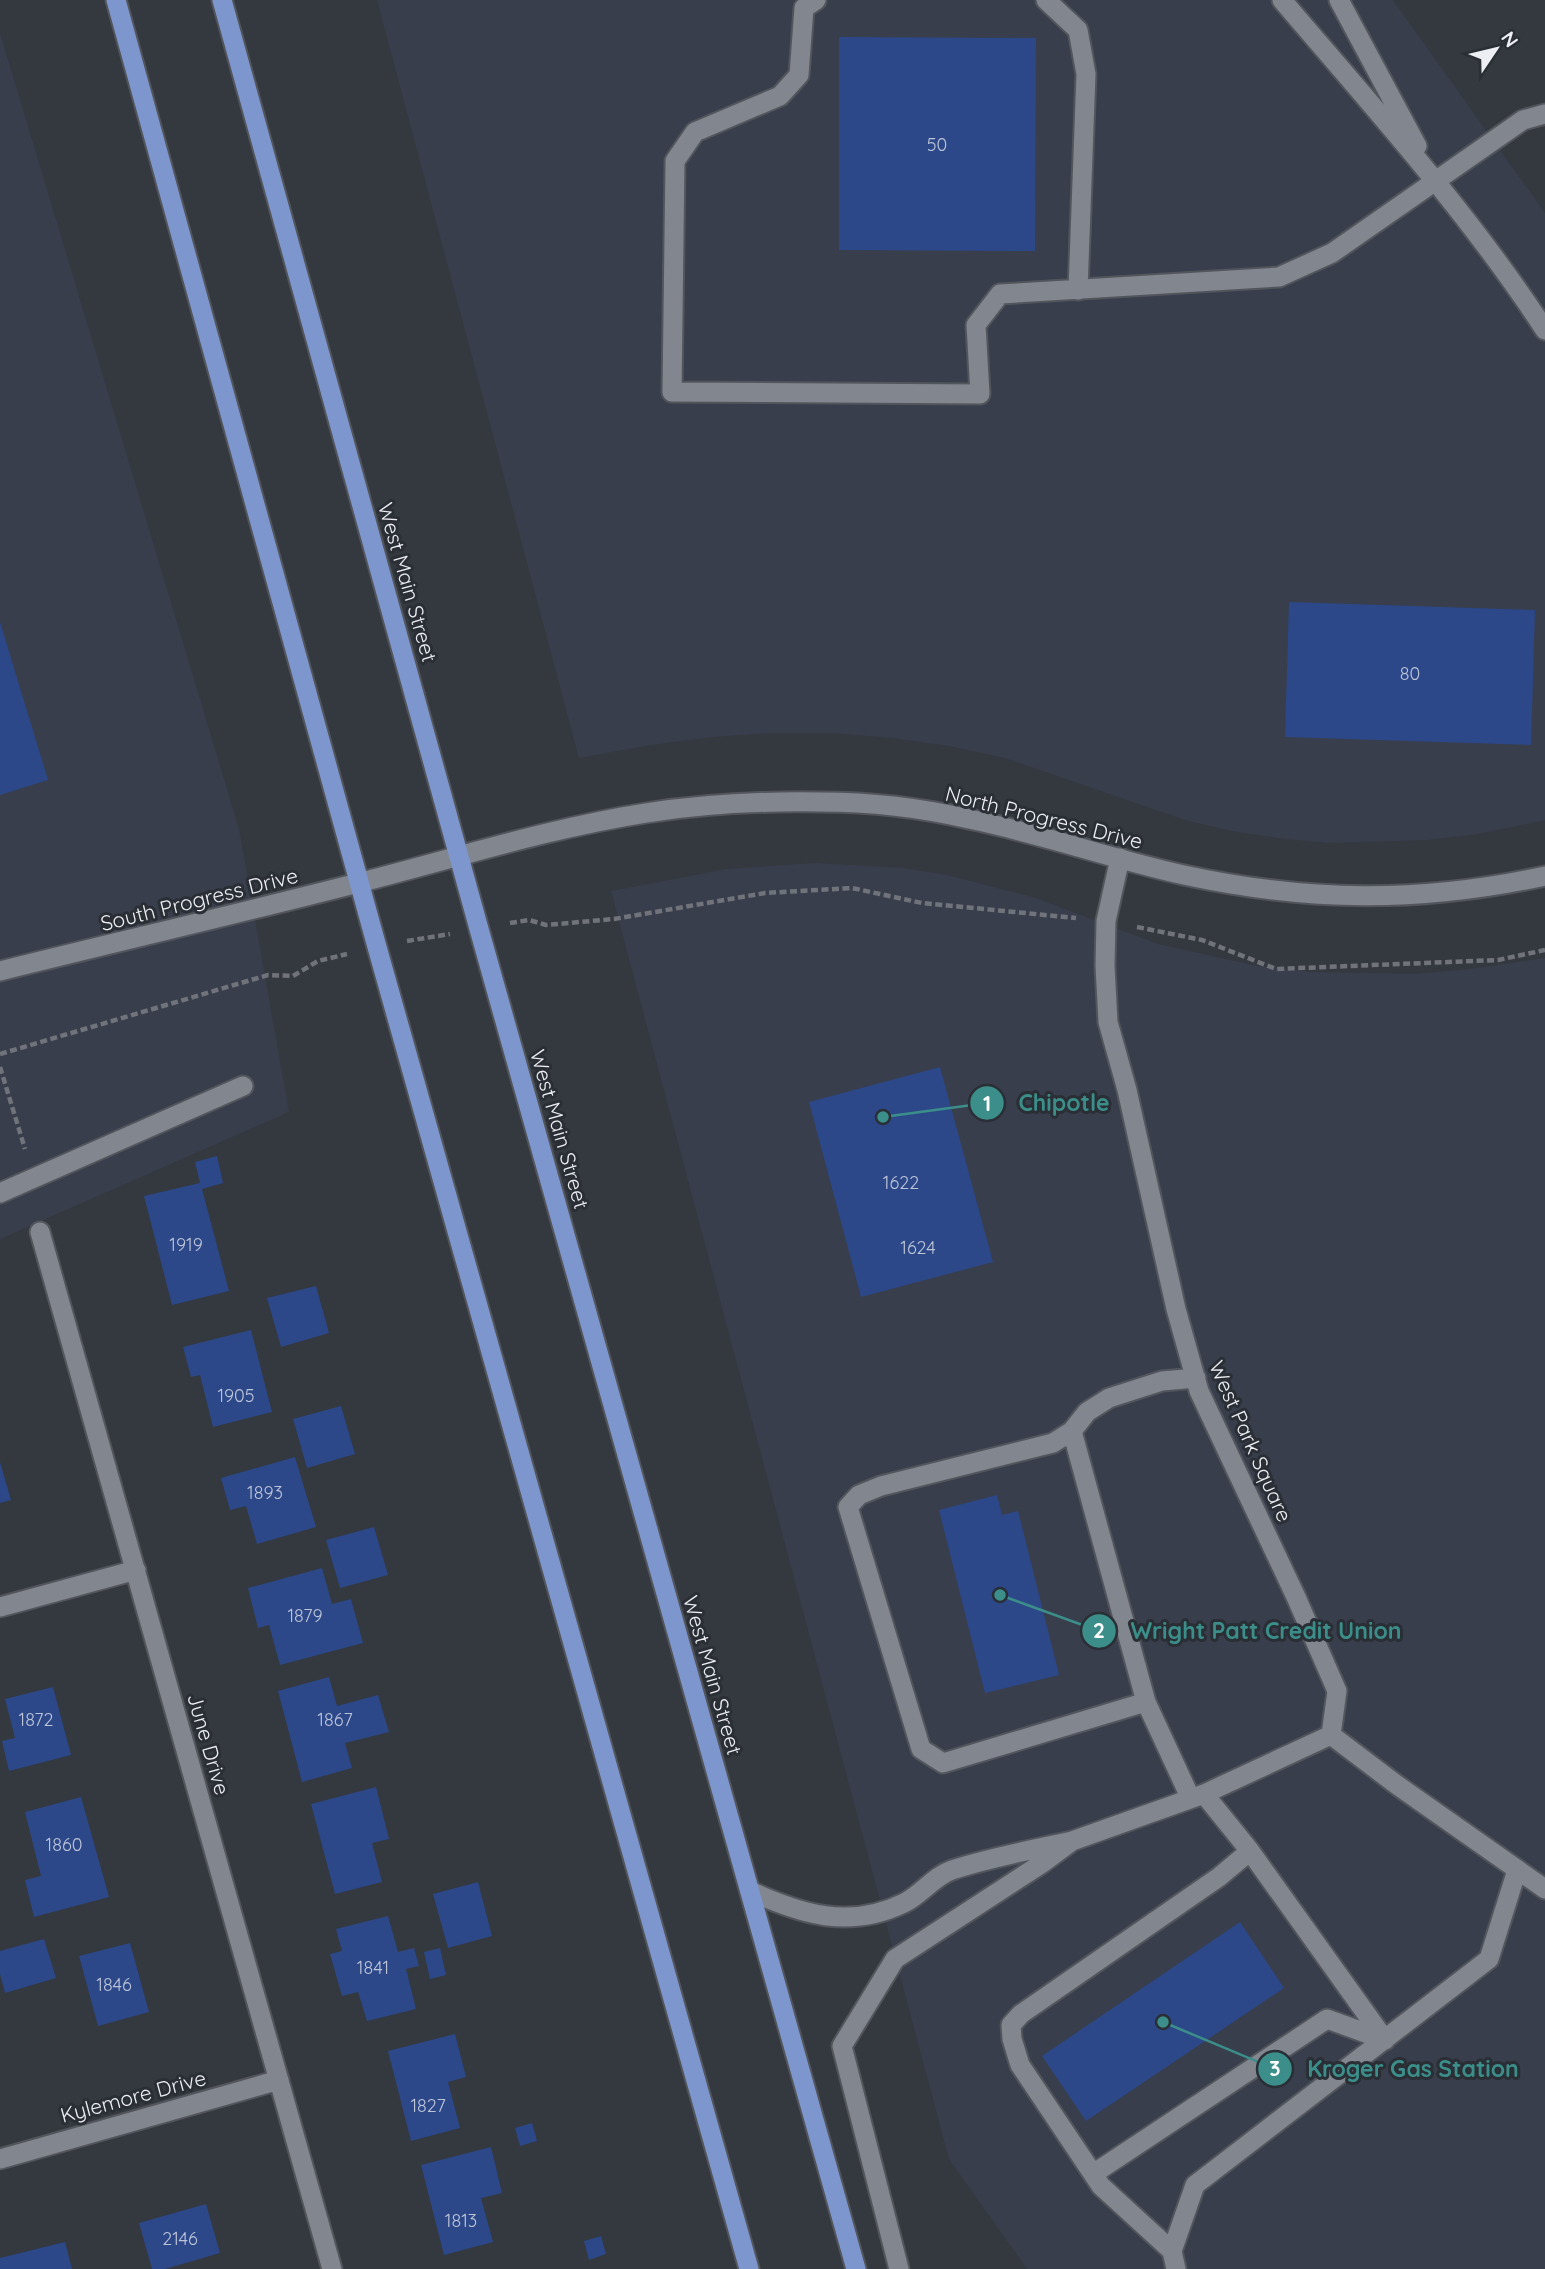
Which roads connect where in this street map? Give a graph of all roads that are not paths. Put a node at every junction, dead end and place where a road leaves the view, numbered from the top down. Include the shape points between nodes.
1 (116, 0) edge
2 (222, 0) edge
3 (816, 0) edge
4 (1046, 0) edge
5 (1282, 0) edge
6 (1339, 0) edge
7 (1545, 114) edge
8 (1435, 181) junction
9 (1078, 290) junction
10 (1545, 330) edge
11 (460, 855) junction
12 (1120, 858) junction
13 (410, 870) joint
14 (1545, 877) edge
15 (361, 883) junction
16 (0, 971) edge
17 (243, 1086) dead end
18 (0, 1193) edge
19 (40, 1232) dead end
20 (1196, 1378) junction
21 (1072, 1431) junction
22 (136, 1570) junction
23 (0, 1607) edge
24 (1146, 1702) junction
25 (1331, 1735) junction
26 (1197, 1795) junction
27 (1072, 1841) junction
28 (1250, 1851) junction
29 (1517, 1870) junction
30 (1545, 1889) edge
31 (750, 1891) junction
32 (1385, 2040) junction
33 (279, 2080) junction
34 (0, 2159) edge
35 (1093, 2174) junction
36 (1174, 2260) edge
37 (332, 2269) edge
38 (749, 2269) edge
39 (856, 2269) edge
40 (899, 2269) edge

1 - 15 main road
2 - 11 main road, West Main Street
3 - 9 street via 804,8 799,75 780,96 695,132 675,161 672,392 980,394 976,325 1000,294
4 - 9 street via 1078,30 1086,74
5 - 8 street
6 - 8 street
7 - 8 street via 1523,120
8 - 9 street via 1332,253 1279,277
8 - 10 street
11 - 12 street, North Progress Drive via 647,813 743,803 824,802 967,818
11 - 13 street, North Progress Drive
11 - 31 main road, West Main Street
12 - 14 street, North Progress Drive via 1265,891 1370,898 1476,890
12 - 20 street, West Park Square via 1106,921 1108,1022
13 - 15 street, South Progress Drive
15 - 16 street, South Progress Drive
15 - 38 main road
17 - 18 street
19 - 22 street, June Drive
20 - 21 street via 1162,1381 1109,1398 1087,1412
20 - 25 street, West Park Square via 1337,1691
21 - 24 street
21 - 24 street via 1053,1443 881,1486 859,1495 848,1507 921,1749 943,1763
22 - 23 street
22 - 33 street, June Drive
24 - 26 street
25 - 26 street
25 - 29 street
26 - 27 street
26 - 28 street
27 - 31 street via 949,1871 905,1903 861,1918 787,1908
27 - 40 street via 895,1959 842,2046
28 - 32 street
28 - 35 street via 1011,2025 1020,2065
29 - 30 street
29 - 32 street via 1489,1959
31 - 39 main road, West Main Street
32 - 35 street via 1327,2019
32 - 36 street via 1195,2185
33 - 34 street, Kylemore Drive
33 - 37 street, June Drive
35 - 36 street

